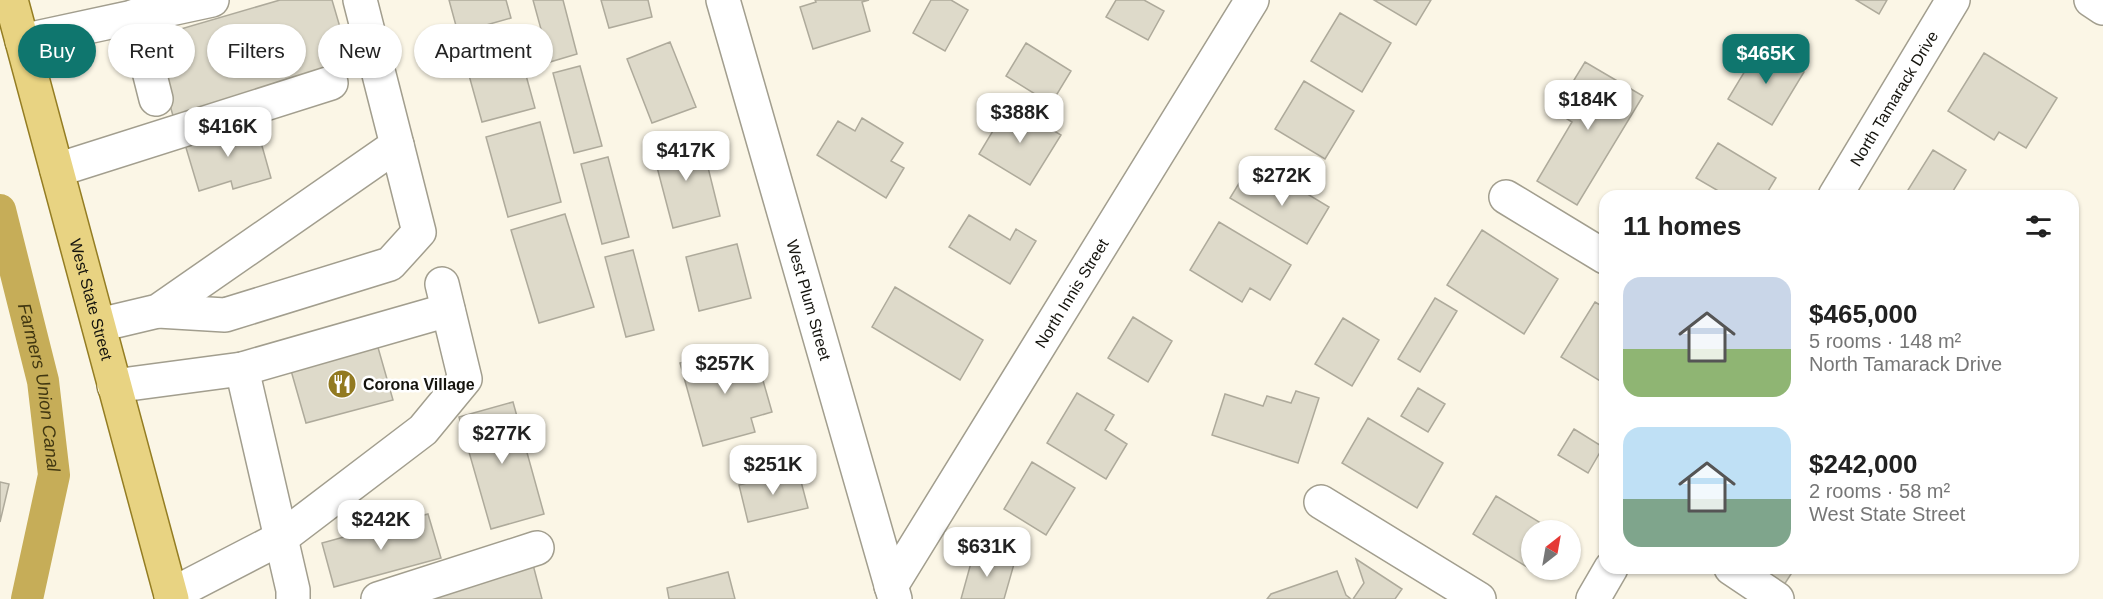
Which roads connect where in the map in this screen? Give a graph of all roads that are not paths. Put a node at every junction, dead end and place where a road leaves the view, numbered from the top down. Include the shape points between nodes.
1 (11, 0) edge
2 (212, 0) edge
3 (360, 0) edge
4 (723, 0) edge
5 (1252, 0) edge
6 (1953, 0) edge
7 (2091, 0) edge
8 (2103, 8) edge
9 (135, 16) junction
10 (96, 25) edge
11 (18, 26) edge
12 (32, 78) edge
13 (332, 83) dead end
14 (156, 99) dead end
15 (397, 145) junction
16 (57, 170) junction
17 (1839, 190) edge
18 (1506, 197) dead end
19 (1599, 253) edge
20 (158, 311) junction
21 (99, 325) junction
22 (242, 369) junction
23 (114, 386) junction
24 (1321, 502) dead end
25 (281, 538) junction
26 (537, 548) dead end
27 (1608, 574) edge
28 (1740, 574) edge
29 (893, 592) edge
30 (172, 597) edge
31 (293, 599) edge
32 (378, 599) edge
33 (1479, 599) edge
34 (1593, 599) edge
35 (1777, 599) edge

1 - 11 main road, West State Street
2 - 9 street
3 - 15 street
4 - 29 street, West Plum Street
5 - 29 street, North Innis Street
6 - 17 street, North Tamarack Drive
7 - 8 street
9 - 10 street
9 - 14 street
12 - 16 main road, West State Street
13 - 16 street
15 - 20 street
15 - 20 street via 419,232 390,264 225,315
16 - 21 main road, West State Street
18 - 19 street
20 - 21 street
21 - 23 main road, West State Street
22 - 23 street
22 - 25 street
22 - 25 street via 445,297 465,379 423,430
23 - 30 main road, West State Street
24 - 33 street
25 - 30 street
25 - 31 street
26 - 32 street
27 - 34 street
28 - 35 street

